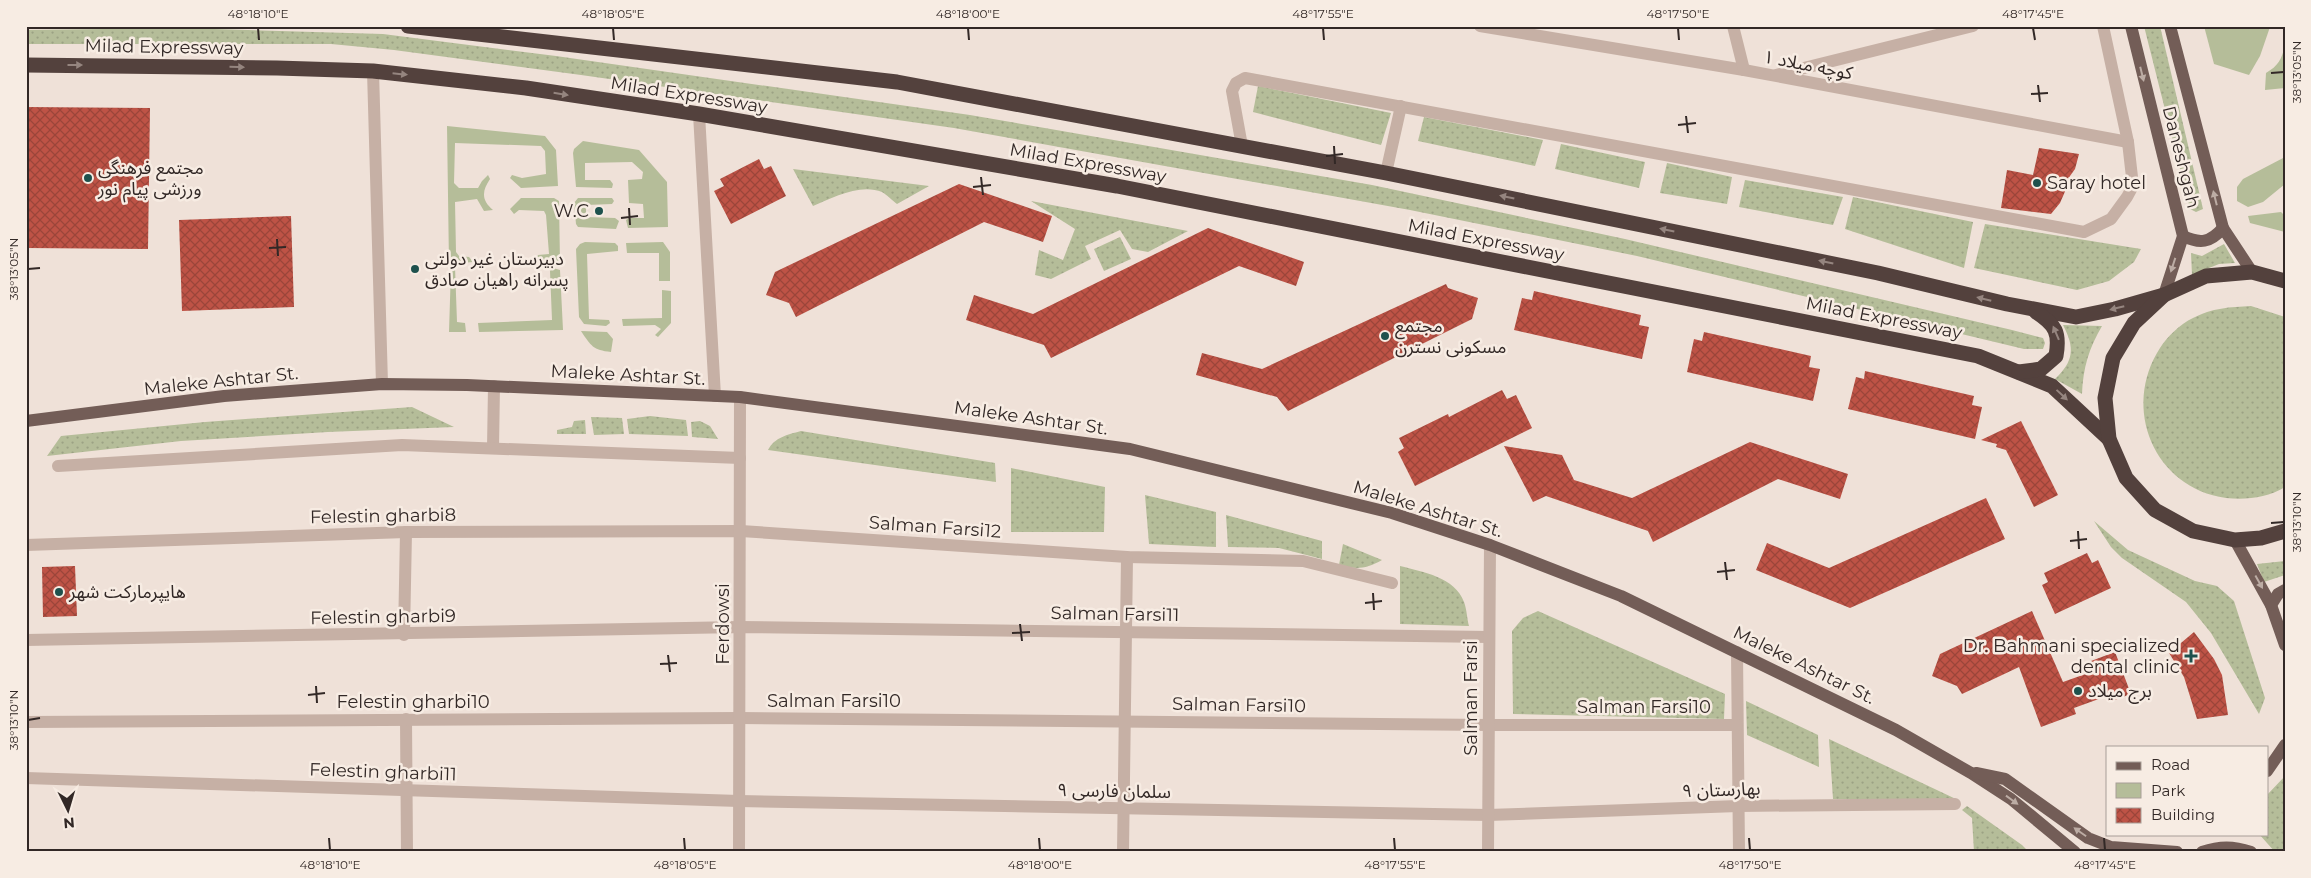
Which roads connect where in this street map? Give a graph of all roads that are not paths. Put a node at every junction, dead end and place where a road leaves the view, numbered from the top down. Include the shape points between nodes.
1 (408, 26) edge
2 (1480, 26) edge
3 (1733, 26) edge
4 (1973, 26) edge
5 (2103, 26) edge
6 (2131, 26) edge
7 (2170, 26) edge
8 (26, 65) edge
9 (1744, 70) junction
10 (373, 71) junction
11 (1771, 76) junction
12 (1400, 106) junction
13 (699, 114) junction
14 (2128, 142) junction
15 (1242, 146) junction
16 (1386, 173) junction
17 (2223, 228) junction
18 (2183, 236) junction
19 (2252, 272) junction
20 (2285, 281) edge
21 (2164, 295) junction
22 (2032, 309) junction
23 (2020, 372) junction
24 (382, 384) junction
25 (494, 386) junction
26 (715, 396) junction
27 (740, 397) junction
28 (26, 421) edge
29 (2109, 439) junction
30 (493, 448) junction
31 (740, 458) junction
32 (58, 466) dead end
33 (741, 531) junction
34 (2285, 531) edge
35 (406, 532) junction
36 (2235, 540) junction
37 (26, 545) edge
38 (1490, 545) junction
39 (1127, 557) junction
40 (1392, 582) dead end
41 (2285, 590) edge
42 (2271, 605) junction
43 (740, 627) junction
44 (1126, 631) junction
45 (404, 635) junction
46 (1489, 637) junction
47 (26, 640) edge
48 (2285, 645) edge
49 (1737, 652) junction
50 (740, 718) junction
51 (406, 719) junction
52 (1125, 721) junction
53 (26, 722) edge
54 (1489, 725) junction
55 (1737, 725) junction
56 (2285, 745) edge
57 (2268, 770) edge
58 (1971, 773) junction
59 (26, 778) edge
60 (407, 790) junction
61 (739, 801) junction
62 (1956, 804) dead end
63 (1738, 806) junction
64 (1123, 808) junction
65 (1488, 815) junction
66 (2224, 836) edge
67 (2216, 847) junction
68 (407, 852) edge
69 (739, 852) edge
70 (1123, 852) edge
71 (1488, 852) edge
72 (1738, 852) edge
73 (2075, 852) edge
74 (2177, 852) edge
75 (2202, 852) edge
76 (2252, 852) edge

1 - 15 highway, Milad Expressway via 897,82
2 - 9 street, کوچه میلاد ۱
3 - 9 street
4 - 11 street
5 - 14 street
6 -> 18 main road, Daneshgah
17 -> 7 main road, Daneshgah
8 -> 10 highway, Milad Expressway
9 - 11 street, کوچه میلاد ۱
10 -> 13 highway, Milad Expressway via 526,88
10 - 24 street
11 - 14 street, کوچه میلاد ۱
12 - 14 street via 2084,232 2111,218 2133,186
12 - 15 street via 1245,78 1236,83 1232,91
12 - 16 street
13 - 23 highway, Milad Expressway via 1117,186 1978,356
13 - 26 street
15 - 16 highway, Milad Expressway
22 -> 16 highway, Milad Expressway via 1878,273
17 - 18 main road via 2205,242 2194,242
17 - 19 main road, Daneshgah
18 -> 21 main road, Daneshgah
19 - 20 highway
19 - 21 highway via 2206,276
21 -> 22 highway, Milad Expressway via 2076,316
21 - 29 highway via 2134,322 2113,358 2105,398
23 -> 22 highway via 2041,368 2056,356 2060,338 2051,321
23 -> 29 highway, Milad Expressway via 2052,386
24 - 25 main road, Maleke Ashtar St.
24 - 28 main road, Maleke Ashtar St. via 224,396
25 - 26 main road, Maleke Ashtar St.
25 - 30 street
26 - 27 main road, Maleke Ashtar St.
27 - 31 street, Ferdowsi
27 - 38 main road, Maleke Ashtar St. via 1130,449 1392,513
29 - 36 highway via 2126,478 2155,510 2193,531
30 - 31 street
30 - 32 street via 402,444
31 - 33 street, Ferdowsi
33 - 35 street, Felestin gharbi8
33 - 39 street, Salman Farsi12
33 - 43 street, Ferdowsi
34 - 36 highway via 2261,538
35 - 37 street, Felestin gharbi8
35 - 45 street
36 -> 42 main road
38 - 46 street, Salman Farsi
38 - 49 main road, Maleke Ashtar St. via 1621,596
39 - 40 street, Salman Farsi12 via 1303,561
39 - 44 street
41 - 42 main road
42 - 48 main road
43 - 44 street, Salman Farsi11
43 - 45 street, Felestin gharbi9
43 - 50 street, Ferdowsi
44 - 46 street, Salman Farsi11
44 - 52 street
45 - 47 street, Felestin gharbi9
46 - 54 street, Salman Farsi
49 - 55 street
49 - 58 main road, Maleke Ashtar St. via 1896,730
50 - 51 street, Felestin gharbi10
50 - 52 street, Salman Farsi10
50 - 61 street, Ferdowsi
51 - 53 street, Felestin gharbi10
51 - 60 street
52 - 54 street, Salman Farsi10
52 - 64 street
54 - 55 street, Salman Farsi10
54 - 65 street, Salman Farsi
55 - 63 street
56 - 57 main road
58 -> 73 main road, Maleke Ashtar St. via 2011,799
74 -> 58 main road via 2111,847 2088,838 2005,779
59 - 60 street, Felestin gharbi11
60 - 61 street, Felestin gharbi11
60 - 68 street
61 - 64 street, سلمان فارسی ۹
61 - 69 street, Ferdowsi
62 - 63 street, بهارستان ۹
63 - 65 street, بهارستان ۹
63 - 72 street
64 - 65 street, سلمان فارسی ۹
64 - 70 street
65 - 71 street, Salman Farsi
66 - 67 main road
67 - 75 main road
67 - 76 main road via 2235,847

